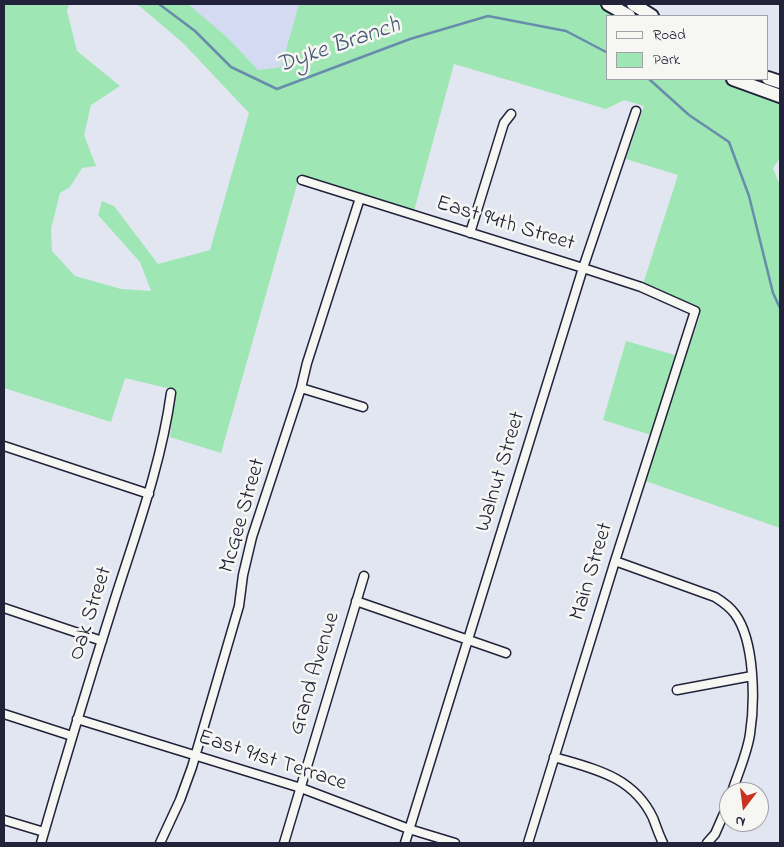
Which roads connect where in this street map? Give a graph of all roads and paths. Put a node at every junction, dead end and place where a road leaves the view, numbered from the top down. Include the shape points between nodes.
1 (608, 4) edge
2 (633, 4) edge
3 (627, 15) edge
4 (650, 15) edge
5 (736, 80) edge
6 (780, 96) edge
7 (636, 111) dead end
8 (512, 114) dead end
9 (302, 180) dead end
10 (360, 198) junction
11 (470, 233) junction
12 (583, 268) junction
13 (695, 311) joint
14 (301, 388) junction
15 (171, 393) dead end
16 (363, 407) dead end
17 (4, 446) edge
18 (148, 494) junction
19 (615, 561) junction
20 (364, 576) dead end
21 (356, 602) junction
22 (4, 608) edge
23 (102, 641) junction
24 (468, 641) junction
25 (506, 653) dead end
26 (752, 676) junction
27 (677, 690) dead end
28 (4, 714) edge
29 (77, 718) junction
30 (72, 736) junction
31 (196, 755) junction
32 (554, 757) junction
33 (735, 782) edge
34 (301, 788) junction
35 (4, 820) edge
36 (719, 825) edge
37 (409, 829) junction
38 (44, 832) junction
39 (41, 843) edge
40 (160, 843) edge
41 (284, 843) edge
42 (405, 843) edge
43 (455, 843) edge
44 (528, 843) edge
45 (663, 843) edge
46 (707, 843) edge

1 - 3 main road
2 - 4 main road
5 - 6 main road
7 - 12 street, Walnut Street
8 - 11 street via 504,123
9 - 10 street, East 94th Street
10 - 11 street, East 94th Street
10 - 14 street, McGee Street
11 - 12 street, East 94th Street
12 - 13 street, East 94th Street via 640,287
12 - 24 street, Walnut Street
13 - 19 street, Main Street
14 - 16 street
14 - 31 street, McGee Street via 252,537 239,606
15 - 18 street, Oak Street via 163,442
17 - 18 street
18 - 23 street, Oak Street
19 - 26 street via 721,601 736,615 743,628
19 - 32 street, Main Street
20 - 21 street, Grand Avenue
21 - 24 street
21 - 34 street, Grand Avenue
22 - 23 street
23 - 29 street, Oak Street
24 - 25 street
24 - 37 street, Walnut Street
26 - 27 street
26 - 33 street via 754,695 750,734
28 - 30 street
29 - 30 street, Oak Street
29 - 31 street, East 91st Terrace
30 - 38 street, Oak Street
31 - 34 street, East 91st Terrace
31 - 40 street, McGee Street
32 - 44 street, Main Street
32 - 45 street via 604,771 632,790 652,817
34 - 37 street, East 91st Terrace
34 - 41 street, Grand Avenue
35 - 38 street
36 - 46 street
37 - 42 street, Walnut Street
37 - 43 street, East 91st Terrace
38 - 39 street, Oak Street

